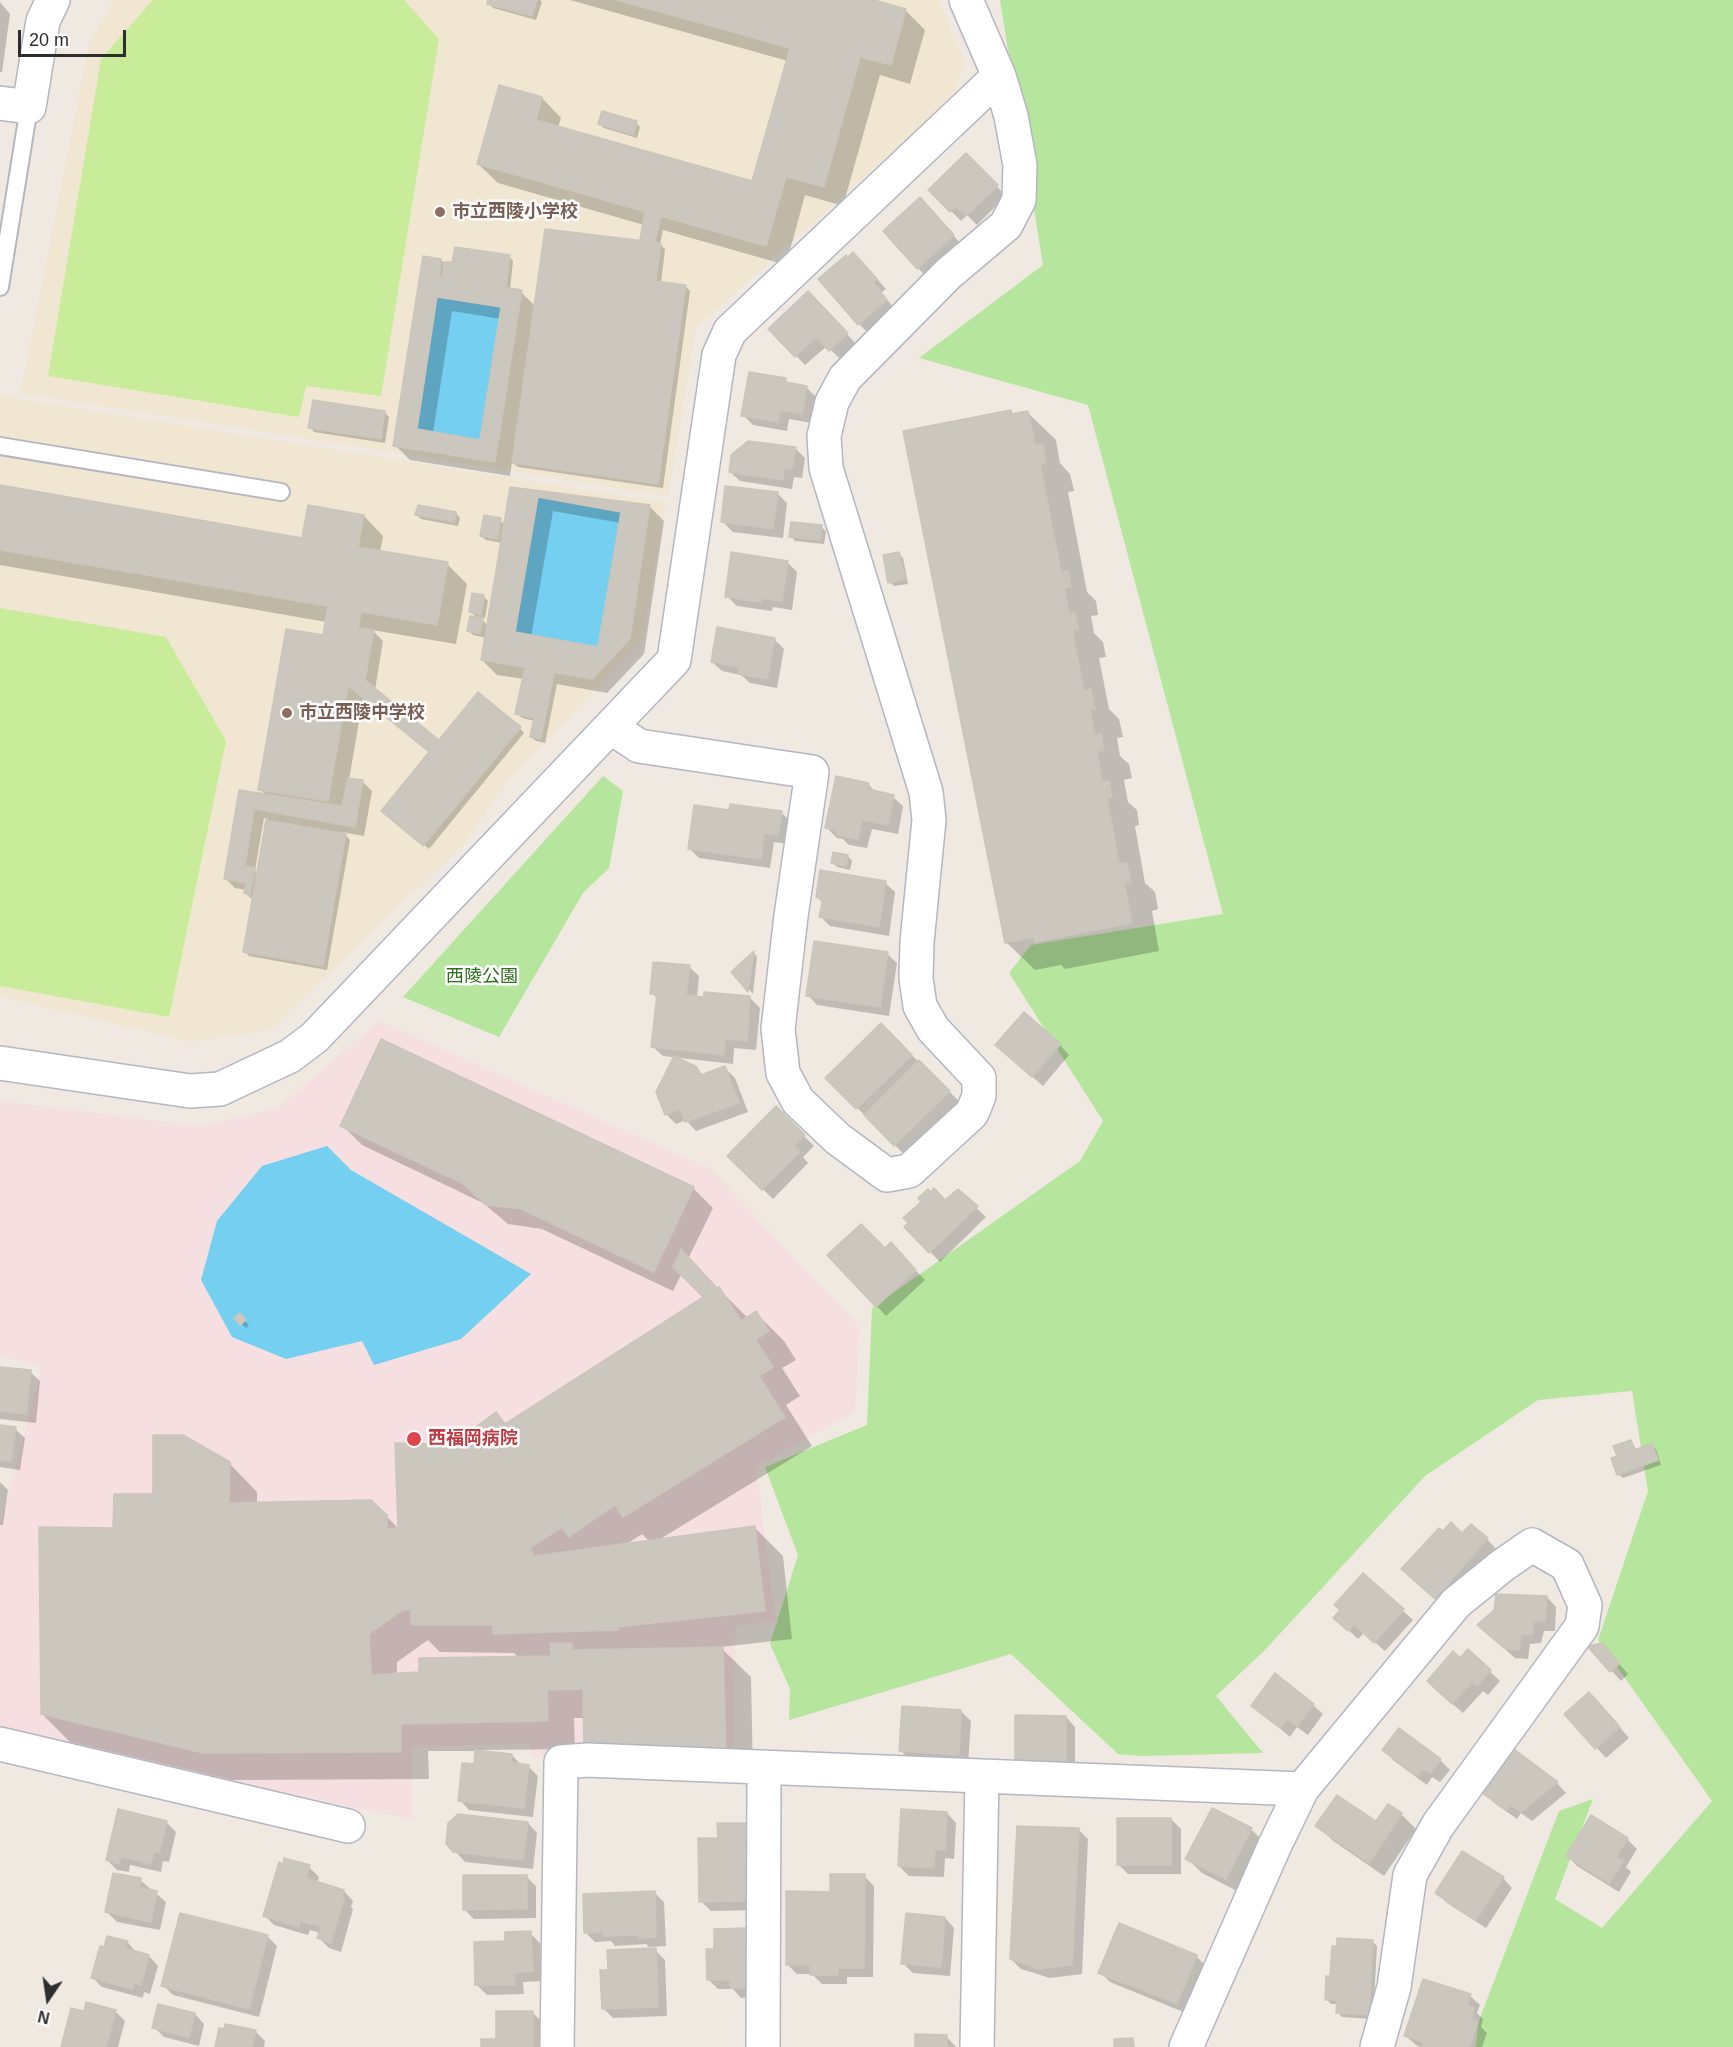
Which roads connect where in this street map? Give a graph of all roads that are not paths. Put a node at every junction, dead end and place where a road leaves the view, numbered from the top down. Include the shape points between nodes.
1 (53, 0) edge
2 (966, 0) edge
3 (999, 76) junction
4 (15, 105) edge
5 (0, 287) edge
6 (0, 446) edge
7 (281, 492) dead end
8 (612, 728) junction
9 (0, 1064) edge
10 (0, 1744) edge
11 (764, 1767) junction
12 (982, 1776) junction
13 (1302, 1789) junction
14 (348, 1826) dead end
15 (557, 2047) edge
16 (763, 2047) edge
17 (977, 2047) edge
18 (1186, 2047) edge
19 (1377, 2047) edge

1 - 4 street
2 - 3 street
3 - 8 street via 730,332 719,355 674,660
3 - 8 street via 1020,165 1019,200 1006,225 948,274 845,378 832,402 824,436 826,468 926,792 929,820 915,978 921,1006 933,1029 979,1078 979,1096 972,1113 909,1171 887,1175 838,1138 798,1101 783,1073 778,1029 812,772 639,746
4 - 5 lane
6 - 7 lane
8 - 9 street via 315,1037 291,1056 220,1089 190,1091
10 - 14 street
11 - 12 street
11 - 15 street via 561,1762
11 - 16 street
12 - 13 street
12 - 17 street
13 - 18 street
13 - 19 street via 1456,1603 1532,1545 1567,1565 1585,1605 1582,1626 1438,1825 1410,1875 1394,1987

